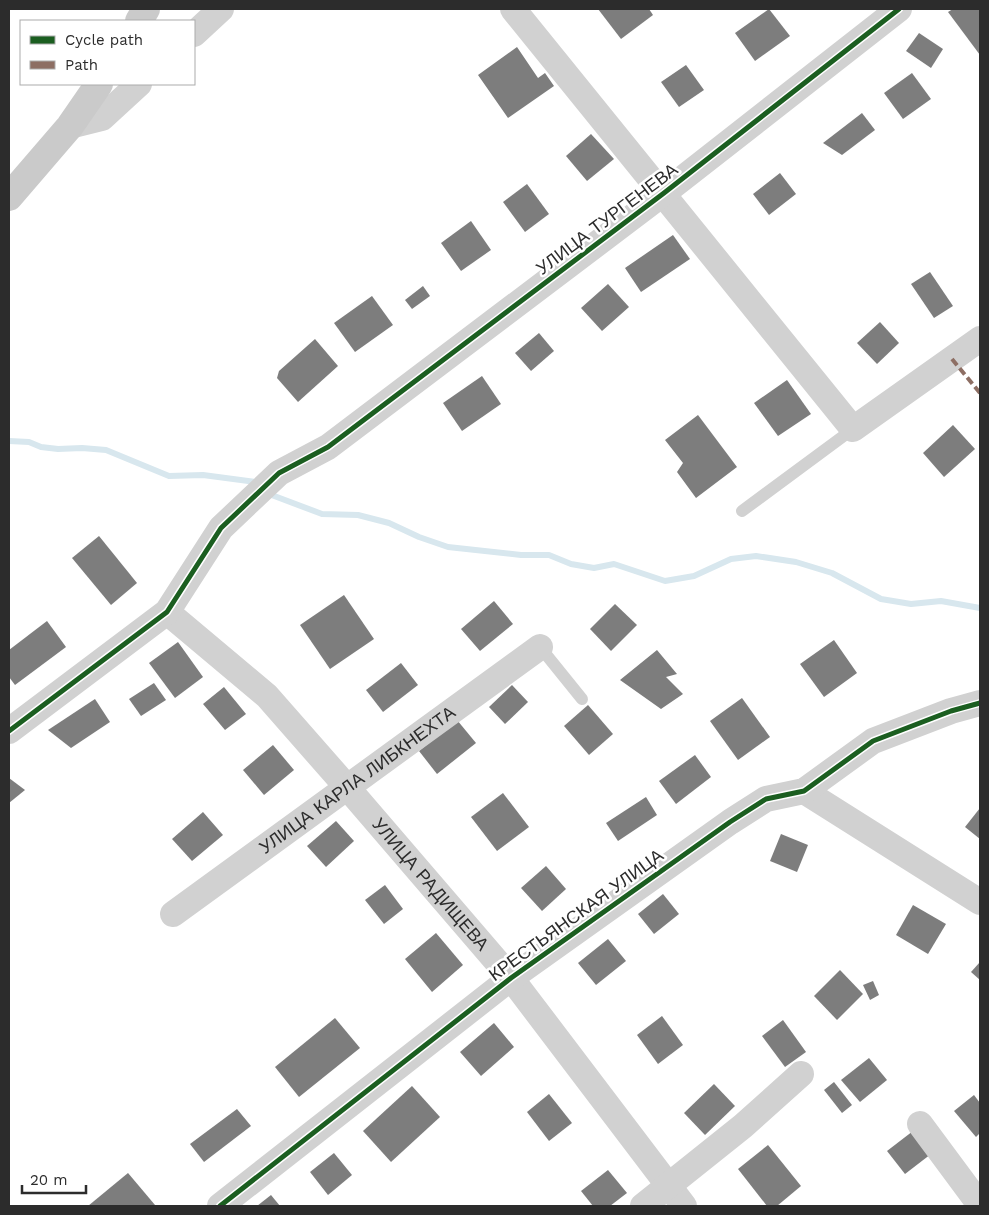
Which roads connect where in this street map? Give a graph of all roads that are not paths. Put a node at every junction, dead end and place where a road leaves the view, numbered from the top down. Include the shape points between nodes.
1 (146, 9) edge
2 (221, 9) edge
3 (513, 9) edge
4 (899, 9) edge
5 (140, 20) edge
6 (195, 33) edge
7 (98, 85) edge
8 (138, 85) edge
9 (70, 126) junction
10 (664, 193) junction
11 (9, 197) edge
12 (980, 339) edge
13 (853, 429) junction
14 (742, 511) dead end
15 (167, 612) junction
16 (540, 647) joint
17 (582, 699) dead end
18 (980, 703) edge
19 (9, 731) edge
20 (346, 786) junction
21 (804, 791) junction
22 (980, 902) edge
23 (173, 914) dead end
24 (511, 978) junction
25 (801, 1074) dead end
26 (920, 1124) dead end
27 (667, 1185) junction
28 (980, 1205) edge
29 (220, 1206) edge
30 (642, 1206) edge
31 (684, 1206) edge

1 - 5 main road
2 - 6 street
3 - 10 street
4 - 10 street, УЛИЦА ТУРГЕНЕВА
7 - 9 main road
8 - 9 street via 102,118
9 - 11 main road
10 - 13 street
10 - 15 street, УЛИЦА ТУРГЕНЕВА via 328,447 279,473 221,528
12 - 13 street
13 - 14 lane
15 - 19 street
15 - 20 street, УЛИЦА РАДИЩЕВА via 268,696
16 - 17 lane
16 - 20 street, УЛИЦА КАРЛА ЛИБКНЕХТА
18 - 21 street, КРЕСТЬЯНСКАЯ УЛИЦА via 873,741
20 - 23 street, УЛИЦА КАРЛА ЛИБКНЕХТА
20 - 24 street, УЛИЦА РАДИЩЕВА
21 - 22 street
21 - 24 street, КРЕСТЬЯНСКАЯ УЛИЦА via 766,799
24 - 27 street, УЛИЦА РАДИЩЕВА
24 - 29 street, КРЕСТЬЯНСКАЯ УЛИЦА
25 - 27 street
26 - 28 street
27 - 30 street
27 - 31 street, УЛИЦА РАДИЩЕВА

